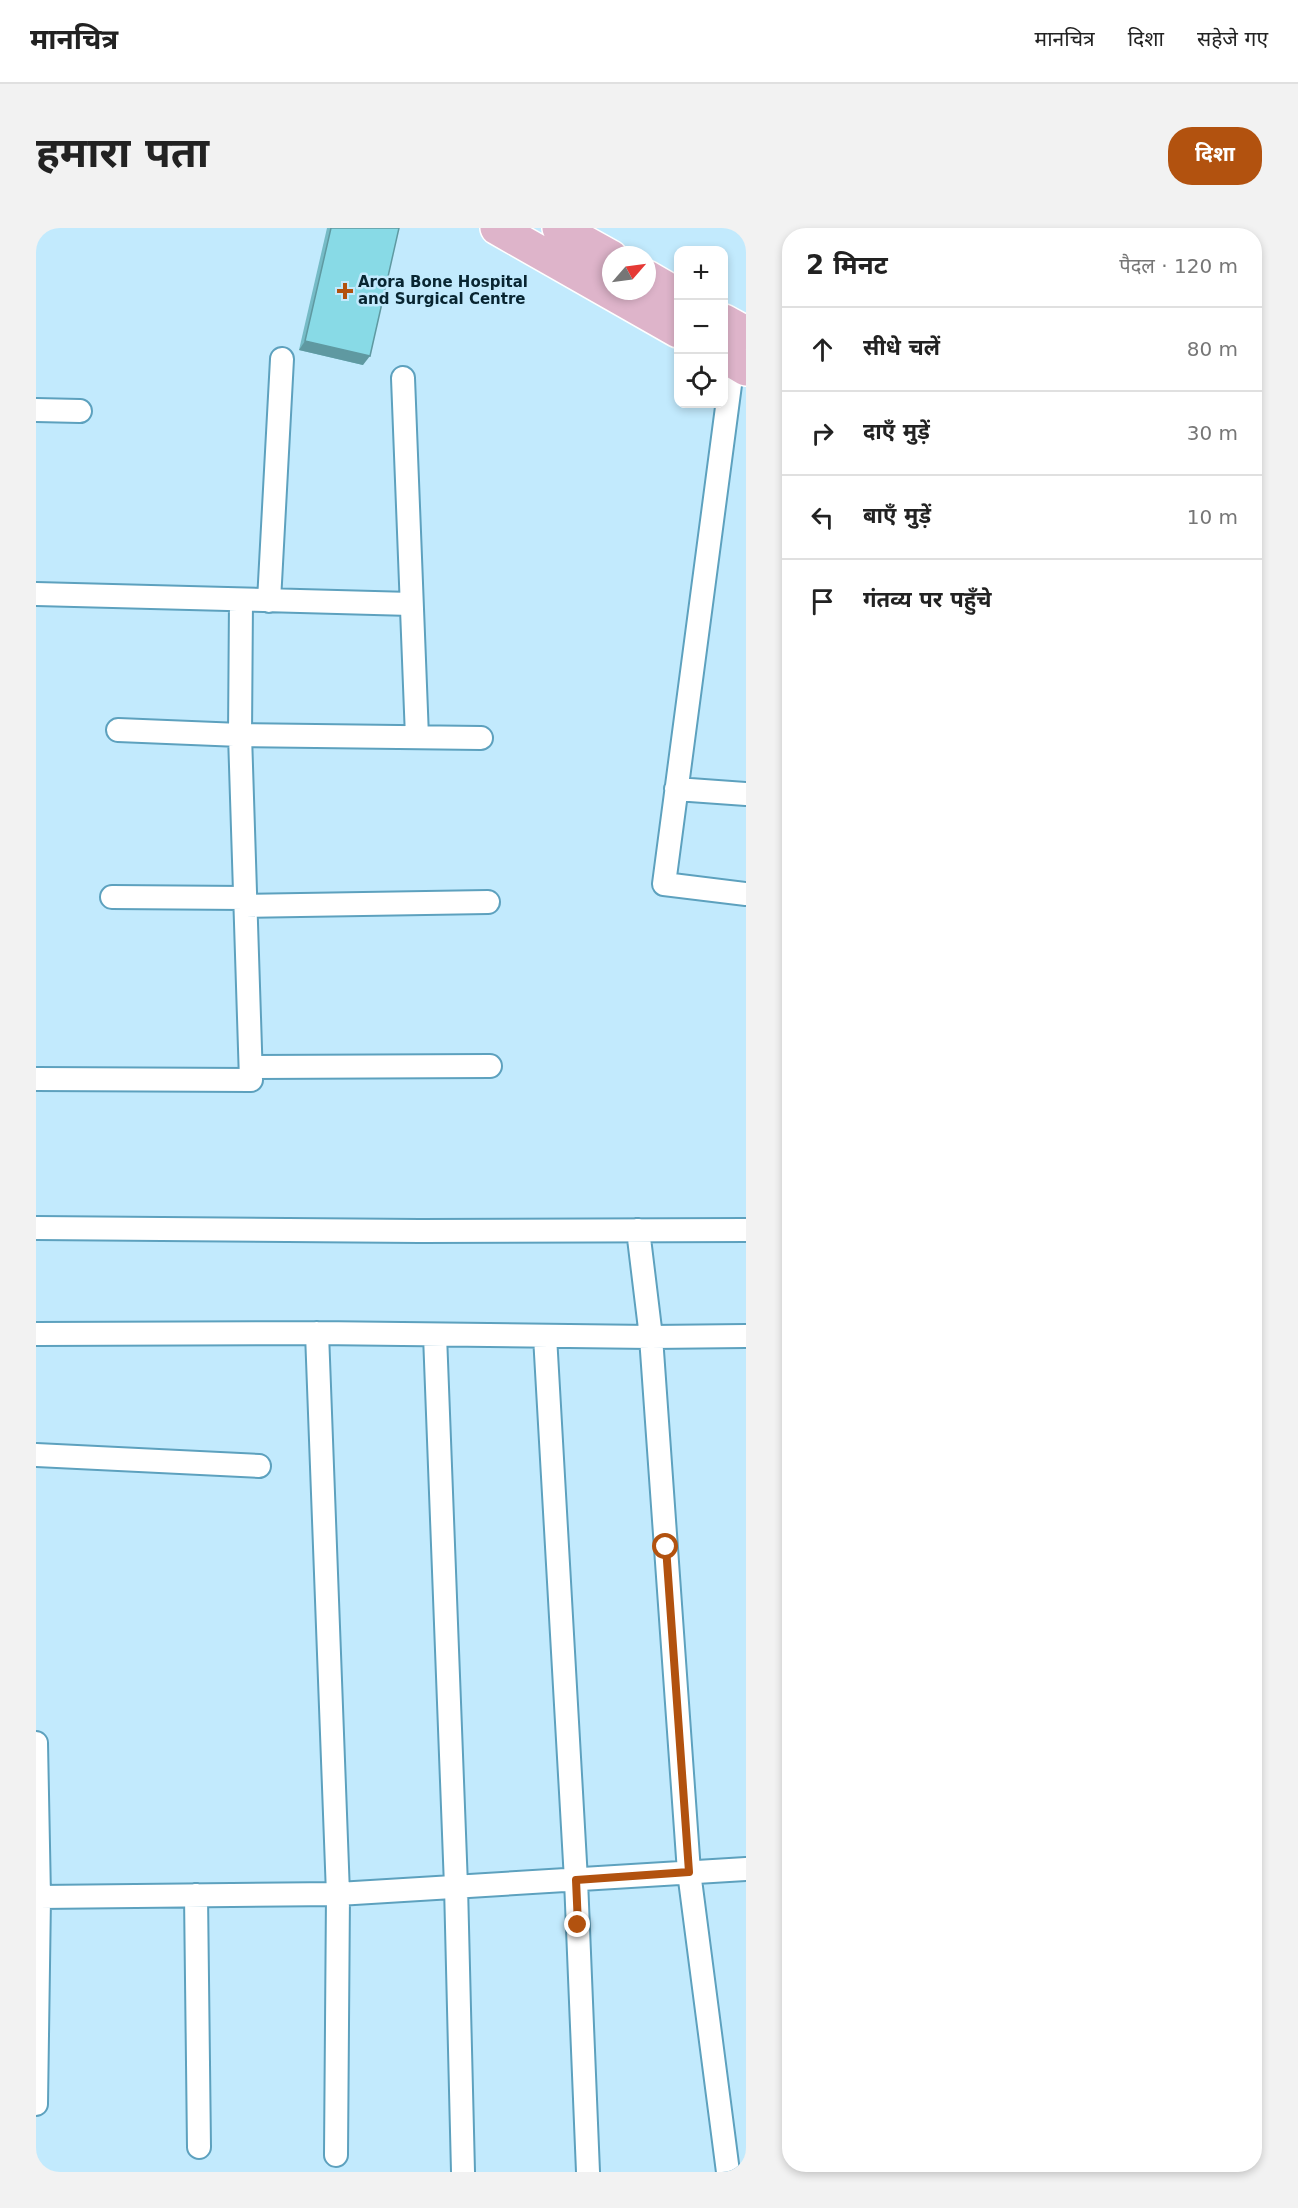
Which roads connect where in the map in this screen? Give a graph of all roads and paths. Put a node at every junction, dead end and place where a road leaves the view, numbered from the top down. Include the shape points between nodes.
1 (497, 228) edge
2 (559, 228) edge
3 (602, 252) edge
4 (656, 282) edge
5 (674, 293) edge
6 (674, 329) edge
7 (728, 333) edge
8 (737, 355) edge
9 (282, 359) dead end
10 (403, 378) dead end
11 (36, 410) edge
12 (80, 411) dead end
13 (36, 594) edge
14 (241, 600) junction
15 (269, 601) junction
16 (411, 604) junction
17 (118, 730) dead end
18 (240, 735) junction
19 (417, 737) junction
20 (481, 738) dead end
21 (676, 789) junction
22 (746, 794) edge
23 (746, 894) edge
24 (112, 897) dead end
25 (246, 902) junction
26 (488, 902) dead end
27 (490, 1066) dead end
28 (251, 1067) junction
29 (36, 1079) edge
30 (36, 1228) edge
31 (638, 1230) junction
32 (746, 1230) edge
33 (317, 1333) junction
34 (36, 1334) edge
35 (435, 1335) junction
36 (545, 1336) junction
37 (746, 1336) edge
38 (651, 1338) junction
39 (36, 1455) edge
40 (260, 1466) dead end
41 (36, 1743) edge
42 (746, 1869) edge
43 (689, 1872) junction
44 (576, 1880) junction
45 (456, 1886) junction
46 (338, 1894) junction
47 (196, 1895) junction
48 (39, 1897) junction
49 (36, 2104) edge
50 (199, 2147) dead end
51 (336, 2155) dead end
52 (463, 2172) edge
53 (588, 2172) edge
54 (728, 2172) edge

1 - 6 main road
2 - 3 main road
4 - 5 main road
7 - 8 main road
8 - 21 street
9 - 15 street
10 - 16 street
11 - 12 street
13 - 14 street
14 - 15 street
14 - 18 street
15 - 16 street
16 - 19 street
17 - 18 street
18 - 19 street
18 - 25 street
19 - 20 street
21 - 22 street
21 - 23 street via 664,884
24 - 25 street
25 - 26 street
25 - 28 street
27 - 28 street
28 - 29 street via 251,1080
30 - 31 street
31 - 32 street
31 - 38 street
33 - 34 street
33 - 35 street
33 - 46 street
35 - 36 street
35 - 45 street
36 - 38 street
36 - 44 street
37 - 38 street
38 - 43 street
39 - 40 street
41 - 48 street
42 - 43 street
43 - 44 street
43 - 54 street
44 - 45 street
44 - 53 street
45 - 46 street
45 - 52 street
46 - 47 street
46 - 51 street
47 - 48 street
47 - 50 street
48 - 49 street

